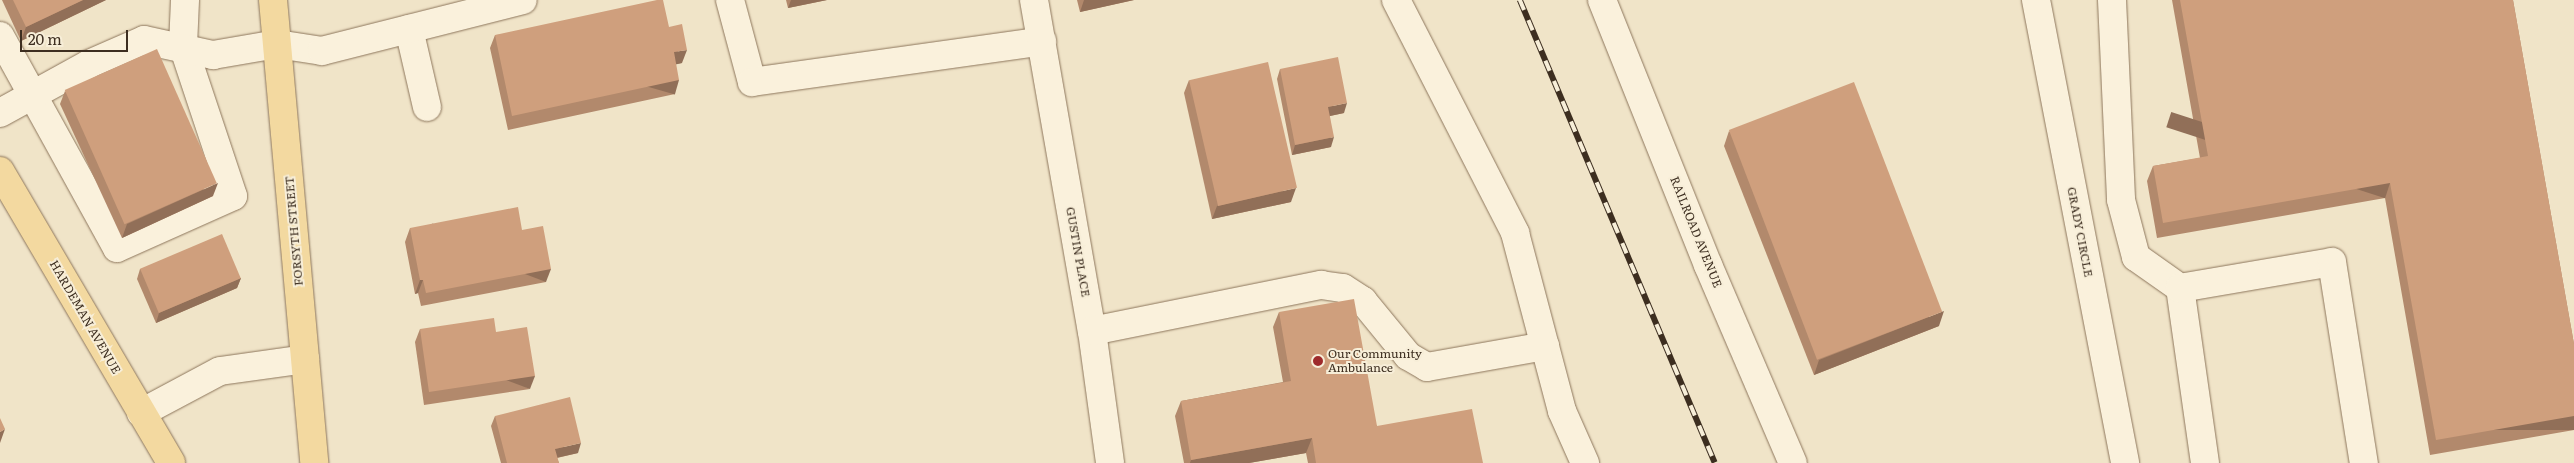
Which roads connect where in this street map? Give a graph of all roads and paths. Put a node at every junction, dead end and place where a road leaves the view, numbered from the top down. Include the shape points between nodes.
1 (185, 0) edge
2 (273, 0) edge
3 (523, 0) edge
4 (730, 0) edge
5 (1034, 0) edge
6 (1396, 0) edge
7 (1602, 0) edge
8 (2036, 0) edge
9 (2112, 0) edge
10 (409, 29) junction
11 (0, 36) edge
12 (1042, 41) junction
13 (277, 44) junction
14 (183, 46) junction
15 (33, 95) junction
16 (427, 107) dead end
17 (0, 113) edge
18 (0, 171) edge
19 (2180, 288) junction
20 (1092, 331) junction
21 (1545, 346) junction
22 (305, 359) junction
23 (142, 413) junction
24 (171, 463) edge
25 (314, 463) edge
26 (1110, 463) edge
27 (1585, 463) edge
28 (1793, 463) edge
29 (2125, 463) edge
30 (2206, 463) edge
31 (2364, 463) edge

1 - 14 street
2 - 13 main road, FORSYTH STREET
3 - 10 street
4 - 12 street via 752,82
5 - 12 street, GUSTIN PLACE
6 - 21 street via 1515,233
7 - 28 street, RAILROAD AVENUE via 1708,265
8 - 29 street, GRADY CIRCLE
9 - 19 street via 2121,200 2136,257
10 - 13 street via 322,51
10 - 16 street
11 - 15 street
12 - 20 street, GUSTIN PLACE
13 - 14 street via 213,54
13 - 22 main road, FORSYTH STREET
14 - 15 street via 144,40 100,73
14 - 15 street via 233,196 169,220 117,248
15 - 17 street
18 - 23 main road, HARDEMAN AVENUE
19 - 30 street
19 - 31 street via 2332,262
20 - 21 street via 1321,285 1343,288 1363,301 1408,356 1427,367
20 - 26 street, GUSTIN PLACE
21 - 27 street via 1562,411
22 - 23 street via 220,371
22 - 25 main road, FORSYTH STREET
23 - 24 main road, HARDEMAN AVENUE

